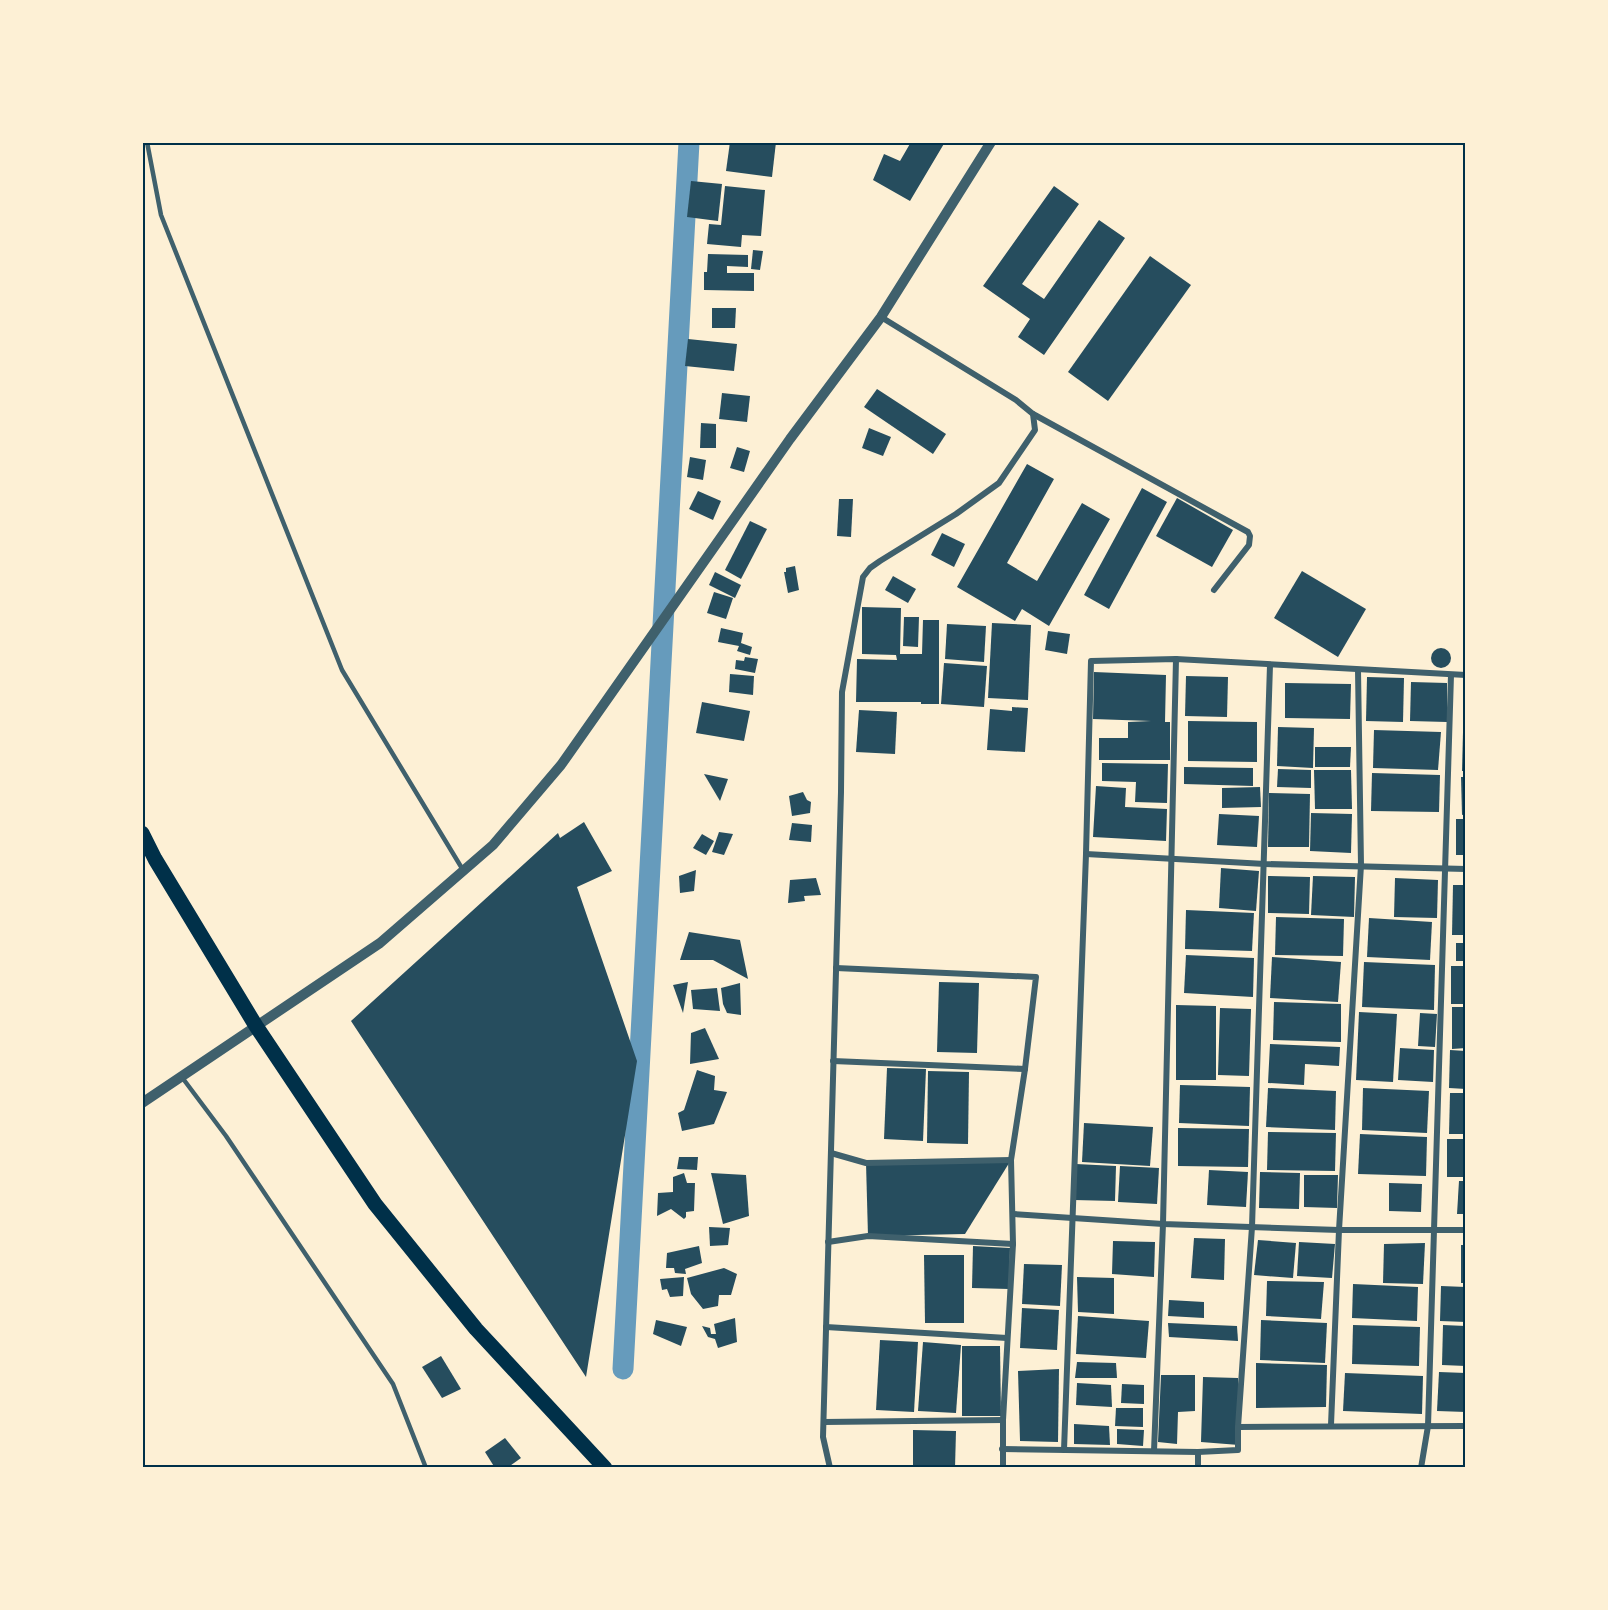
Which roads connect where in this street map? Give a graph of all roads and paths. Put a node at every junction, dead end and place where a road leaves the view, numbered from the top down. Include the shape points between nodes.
1 (147, 142) edge
2 (991, 142) edge
3 (881, 316) junction
4 (1033, 414) junction
5 (1214, 590) dead end
6 (1176, 659) junction
7 (1270, 665) junction
8 (1358, 670) junction
9 (1451, 675) junction
10 (1466, 675) edge
11 (142, 833) edge
12 (1086, 854) junction
13 (1171, 860) junction
14 (1265, 864) junction
15 (1361, 865) junction
16 (1445, 869) junction
17 (1466, 869) edge
18 (463, 870) junction
19 (836, 968) junction
20 (256, 1026) junction
21 (833, 1061) junction
22 (1025, 1068) junction
23 (181, 1076) junction
24 (142, 1103) edge
25 (831, 1153) junction
26 (1011, 1160) junction
27 (1012, 1214) junction
28 (1073, 1218) junction
29 (1163, 1224) junction
30 (1252, 1227) junction
31 (1339, 1230) junction
32 (1433, 1230) junction
33 (1466, 1230) edge
34 (828, 1242) junction
35 (1014, 1244) junction
36 (826, 1327) junction
37 (1007, 1338) junction
38 (1003, 1420) junction
39 (824, 1422) junction
40 (1331, 1425) junction
41 (1428, 1426) junction
42 (1466, 1426) edge
43 (1238, 1427) junction
44 (1002, 1449) junction
45 (1064, 1450) junction
46 (1154, 1451) junction
47 (1198, 1452) junction
48 (426, 1467) edge
49 (606, 1467) edge
50 (830, 1467) edge
51 (1003, 1467) edge
52 (1198, 1467) edge
53 (1422, 1467) edge

1 - 18 lane via 161,215 342,670
2 - 3 street
3 - 4 street
3 - 18 street via 561,765 493,844
4 - 5 street via 1248,532 1248,545
4 - 19 street via 1035,430 999,483 880,561 863,577 842,692
6 - 7 street
6 - 12 street via 1091,661
6 - 13 street
7 - 8 street
7 - 14 street
8 - 9 street
8 - 15 street
9 - 10 street
9 - 16 street
11 - 20 main road
12 - 13 street
12 - 28 street
13 - 14 street
13 - 29 street
14 - 15 street
14 - 30 street
15 - 16 street
15 - 31 street
16 - 17 street
16 - 32 street
18 - 20 street via 380,943
19 - 21 street
19 - 22 street via 1036,977
20 - 23 street
20 - 49 main road via 375,1204 476,1329
21 - 22 street
21 - 25 street
22 - 26 street
23 - 24 street
23 - 48 lane via 226,1136 393,1384
25 - 26 street via 866,1163
25 - 34 street
26 - 27 street
27 - 28 street
27 - 35 street
28 - 29 street
28 - 45 street
29 - 30 street
29 - 46 street
30 - 31 street
30 - 43 street
31 - 32 street
31 - 40 street
32 - 33 street
32 - 41 street
34 - 35 street via 868,1236
34 - 36 street
35 - 37 street
36 - 37 street
36 - 39 street
37 - 38 street
38 - 39 street
38 - 44 street
39 - 50 street
40 - 41 street
40 - 43 street
41 - 42 street
41 - 53 street
43 - 47 street via 1238,1450
44 - 45 street
44 - 51 street
45 - 46 street
46 - 47 street
47 - 52 street

